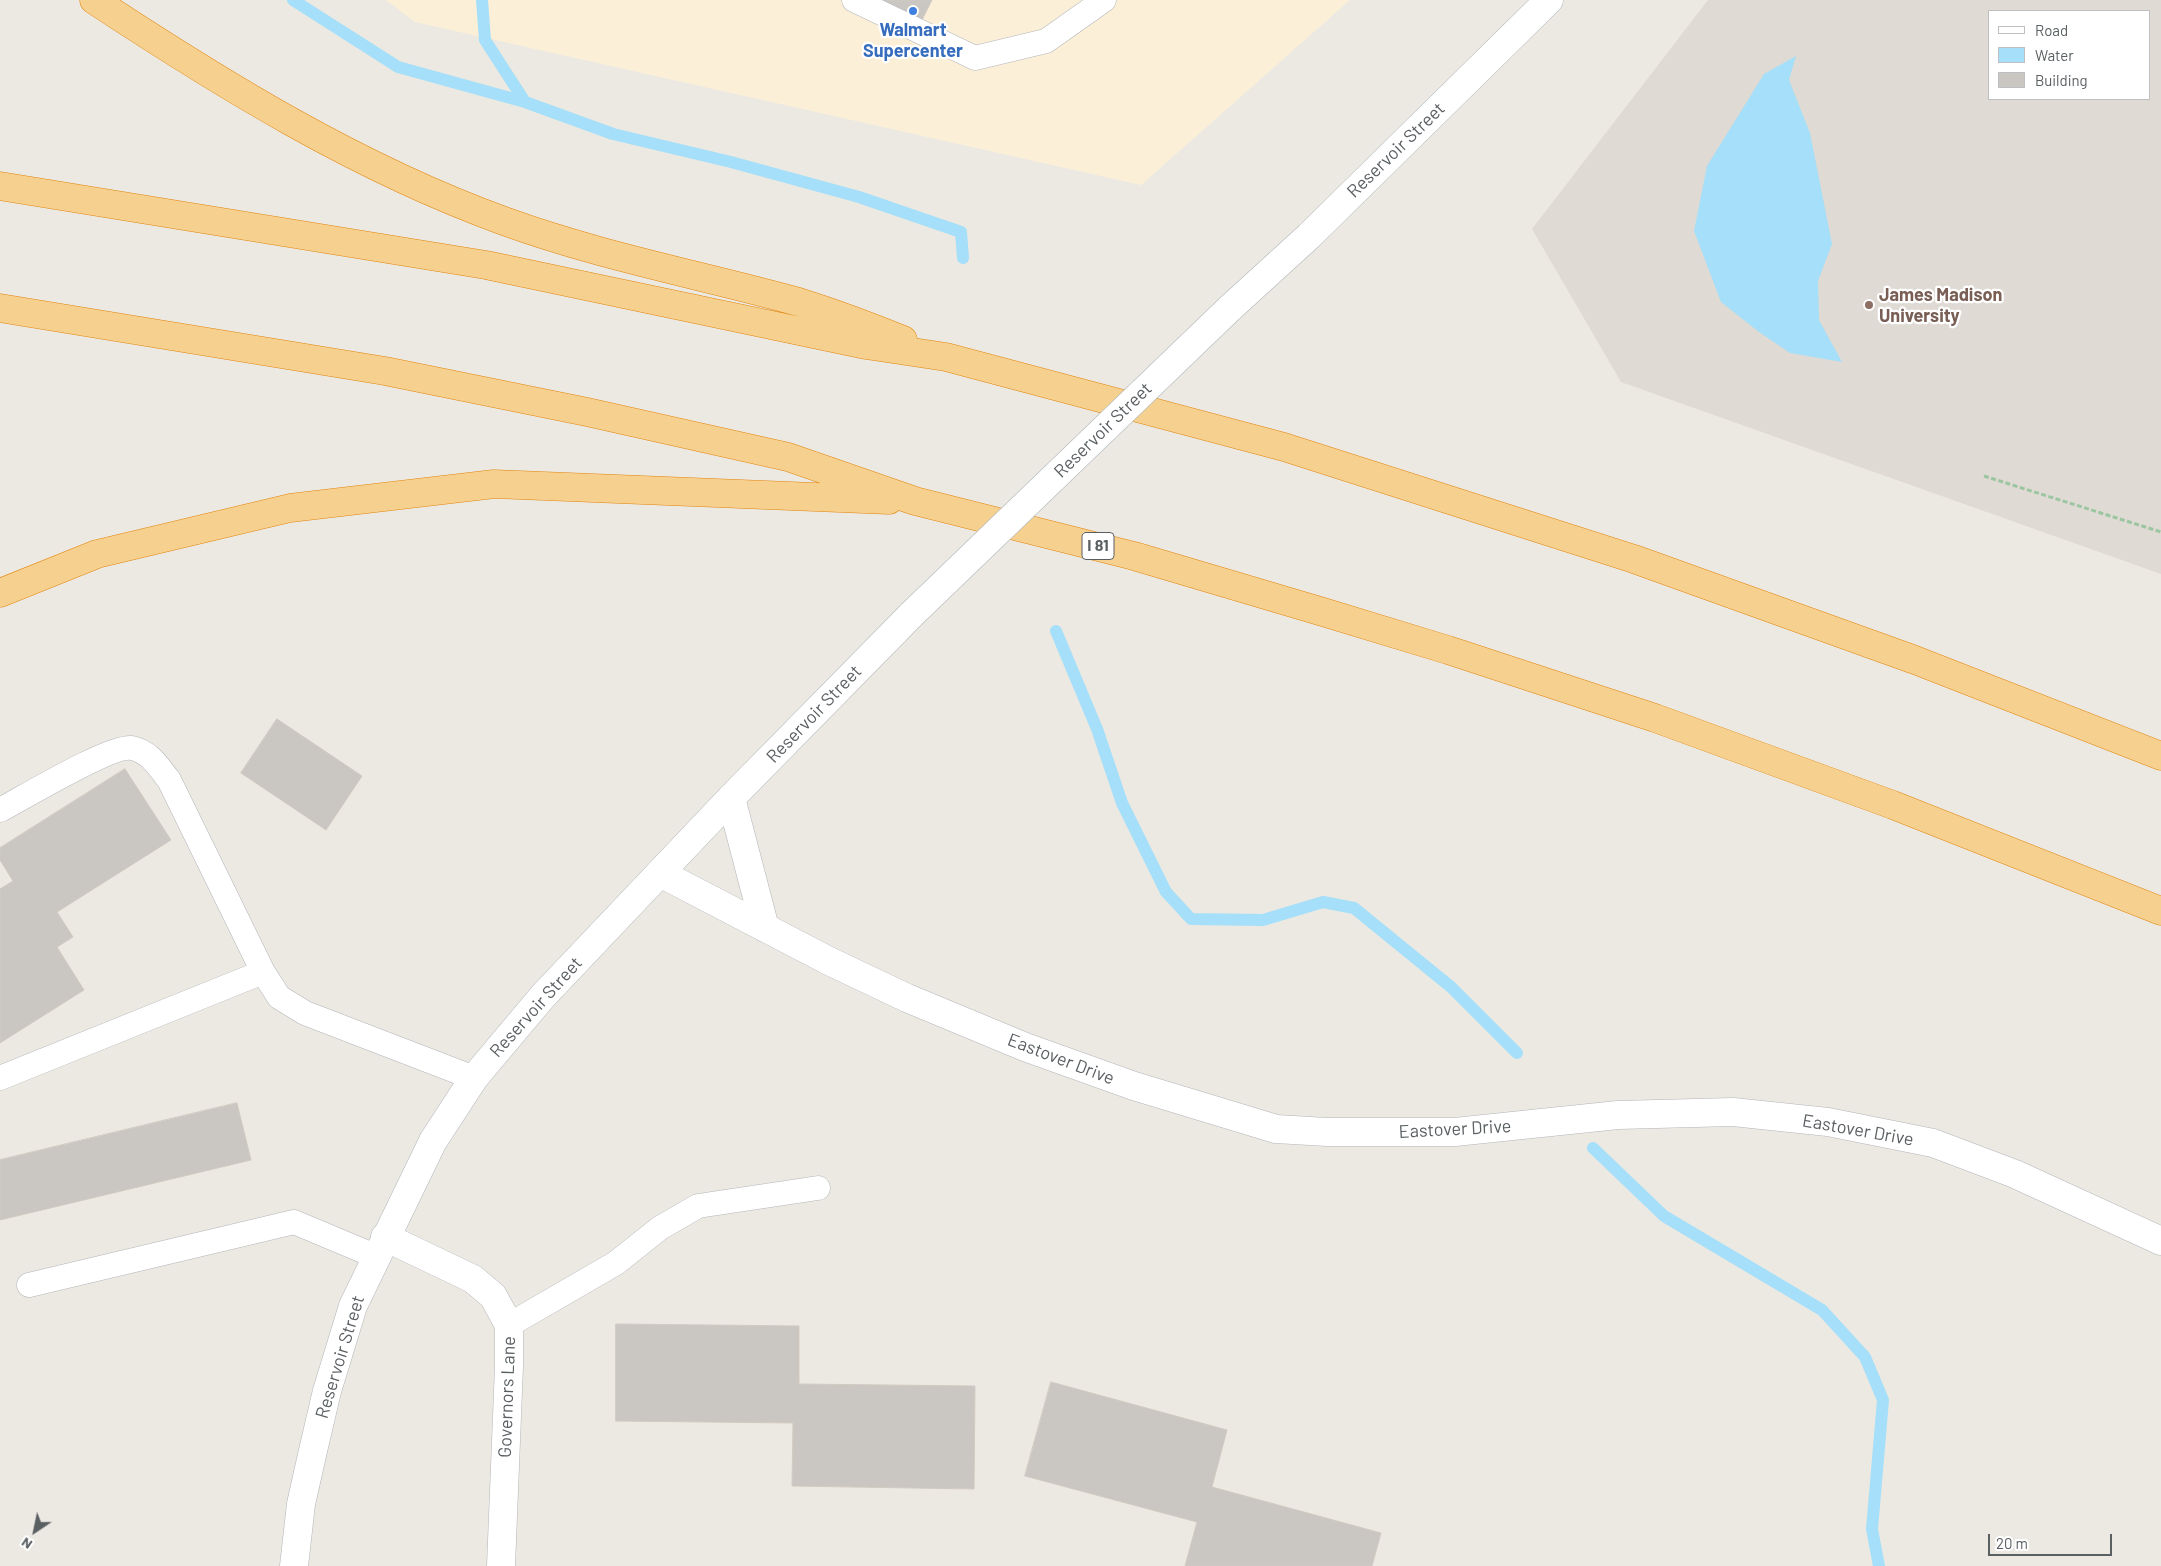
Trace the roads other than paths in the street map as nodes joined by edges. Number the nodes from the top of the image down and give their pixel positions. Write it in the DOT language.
graph roads {
  1 [pos="94,0"];
  2 [pos="854,0"];
  3 [pos="1104,0"];
  4 [pos="1549,0"];
  5 [pos="0,186"];
  6 [pos="0,308"];
  7 [pos="946,357"];
  8 [pos="915,501"];
  9 [pos="0,593"];
  10 [pos="2161,756"];
  11 [pos="731,798"];
  12 [pos="0,810"];
  13 [pos="660,872"];
  14 [pos="2161,911"];
  15 [pos="765,928"];
  16 [pos="263,972"];
  17 [pos="0,1078"];
  18 [pos="474,1078"];
  19 [pos="818,1188"];
  20 [pos="2161,1241"];
  21 [pos="380,1246"];
  22 [pos="29,1285"];
  23 [pos="508,1325"];
  24 [pos="294,1566"];
  25 [pos="501,1566"];
  1 -- 7 [label="highway"];
  2 -- 3 [label="lane"];
  4 -- 11 [label="street, Reservoir Street, bridge"];
  5 -- 7 [label="highway"];
  6 -- 8 [label="highway, I 81"];
  7 -- 10 [label="highway"];
  8 -- 9 [label="highway"];
  8 -- 14 [label="highway, I 81"];
  11 -- 13 [label="street, Reservoir Street"];
  11 -- 15 [label="street"];
  12 -- 16 [label="lane"];
  13 -- 15 [label="street, Eastover Drive"];
  13 -- 18 [label="street, Reservoir Street"];
  15 -- 20 [label="street, Eastover Drive"];
  16 -- 17 [label="lane"];
  16 -- 18 [label="lane"];
  18 -- 21 [label="street, Reservoir Street"];
  19 -- 23 [label="lane"];
  21 -- 22 [label="lane"];
  21 -- 23 [label="street, Governors Lane"];
  21 -- 24 [label="street, Reservoir Street"];
  23 -- 25 [label="street, Governors Lane"];
}
